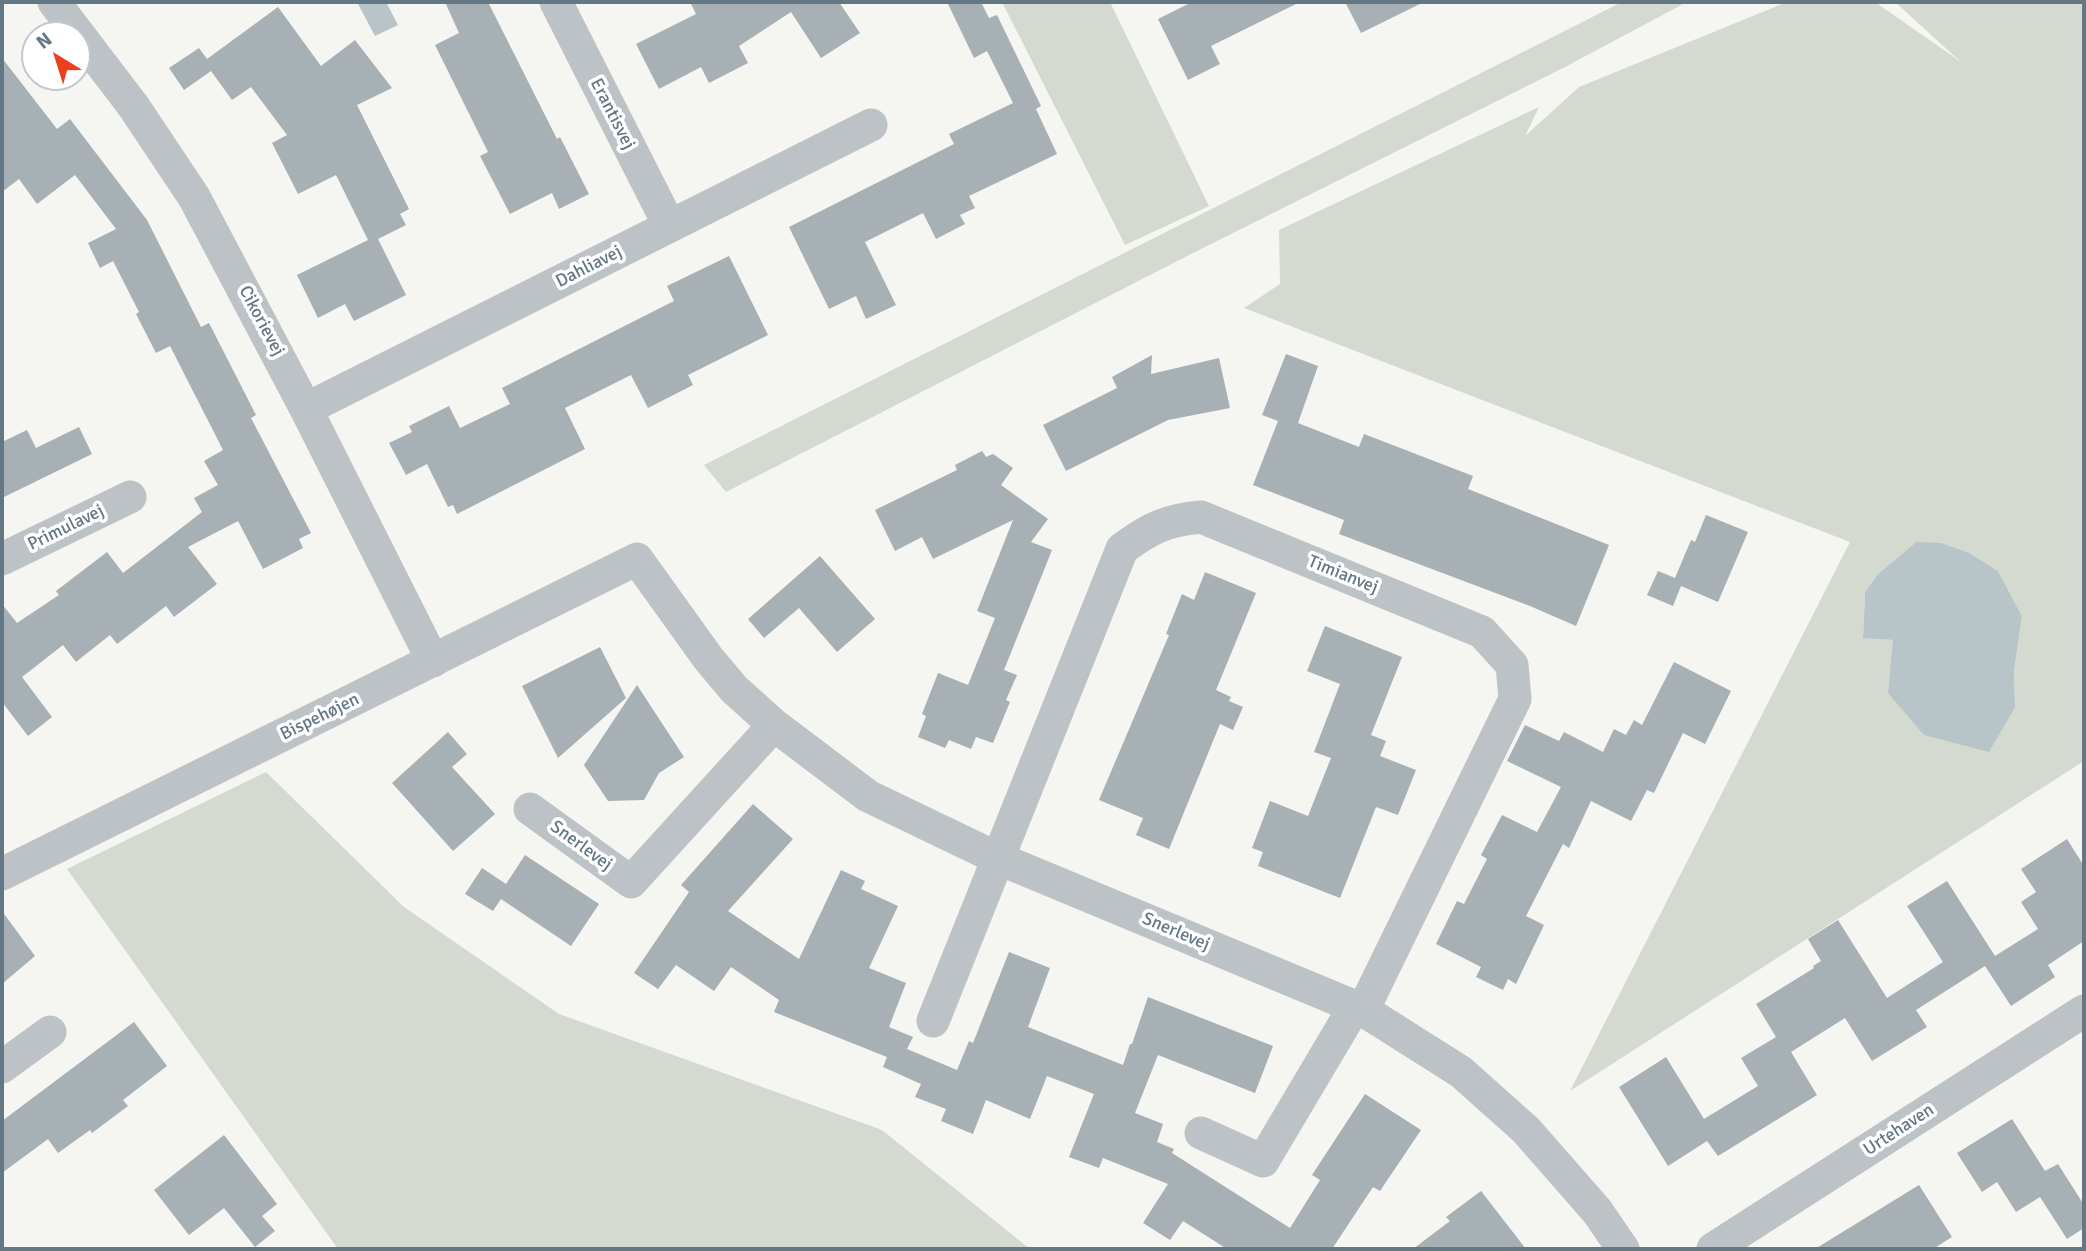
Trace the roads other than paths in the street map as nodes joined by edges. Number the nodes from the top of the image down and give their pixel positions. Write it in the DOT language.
graph roads {
  1 [pos="54,2"];
  2 [pos="556,2"];
  3 [pos="872,125"];
  4 [pos="669,225"];
  5 [pos="306,409"];
  6 [pos="130,497"];
  7 [pos="2,559"];
  8 [pos="637,559"];
  9 [pos="433,661"];
  10 [pos="774,726"];
  11 [pos="530,809"];
  12 [pos="997,858"];
  13 [pos="2,874"];
  14 [pos="1359,1008"];
  15 [pos="2084,1011"];
  16 [pos="933,1021"];
  17 [pos="50,1032"];
  18 [pos="2,1067"];
  19 [pos="1202,1133"];
  20 [pos="1623,1249"];
  21 [pos="1713,1249"];
  1 -- 5 [label="street, Cikorievej"];
  2 -- 4 [label="street, Erantisvej"];
  3 -- 4 [label="street, Dahliavej"];
  4 -- 5 [label="street, Dahliavej"];
  5 -- 9 [label="street, Cikorievej"];
  6 -- 7 [label="street, Primulavej"];
  8 -- 9 [label="street, Bispehøjen"];
  8 -- 10 [label="street, Snerlevej"];
  9 -- 13 [label="street, Bispehøjen"];
  10 -- 11 [label="street, Snerlevej"];
  10 -- 12 [label="street, Snerlevej"];
  12 -- 14 [label="street, Snerlevej"];
  12 -- 14 [label="street, Timianvej"];
  12 -- 16 [label="street"];
  14 -- 19 [label="street"];
  14 -- 20 [label="street, Snerlevej"];
  15 -- 21 [label="street, Urtehaven"];
  17 -- 18 [label="street"];
}
